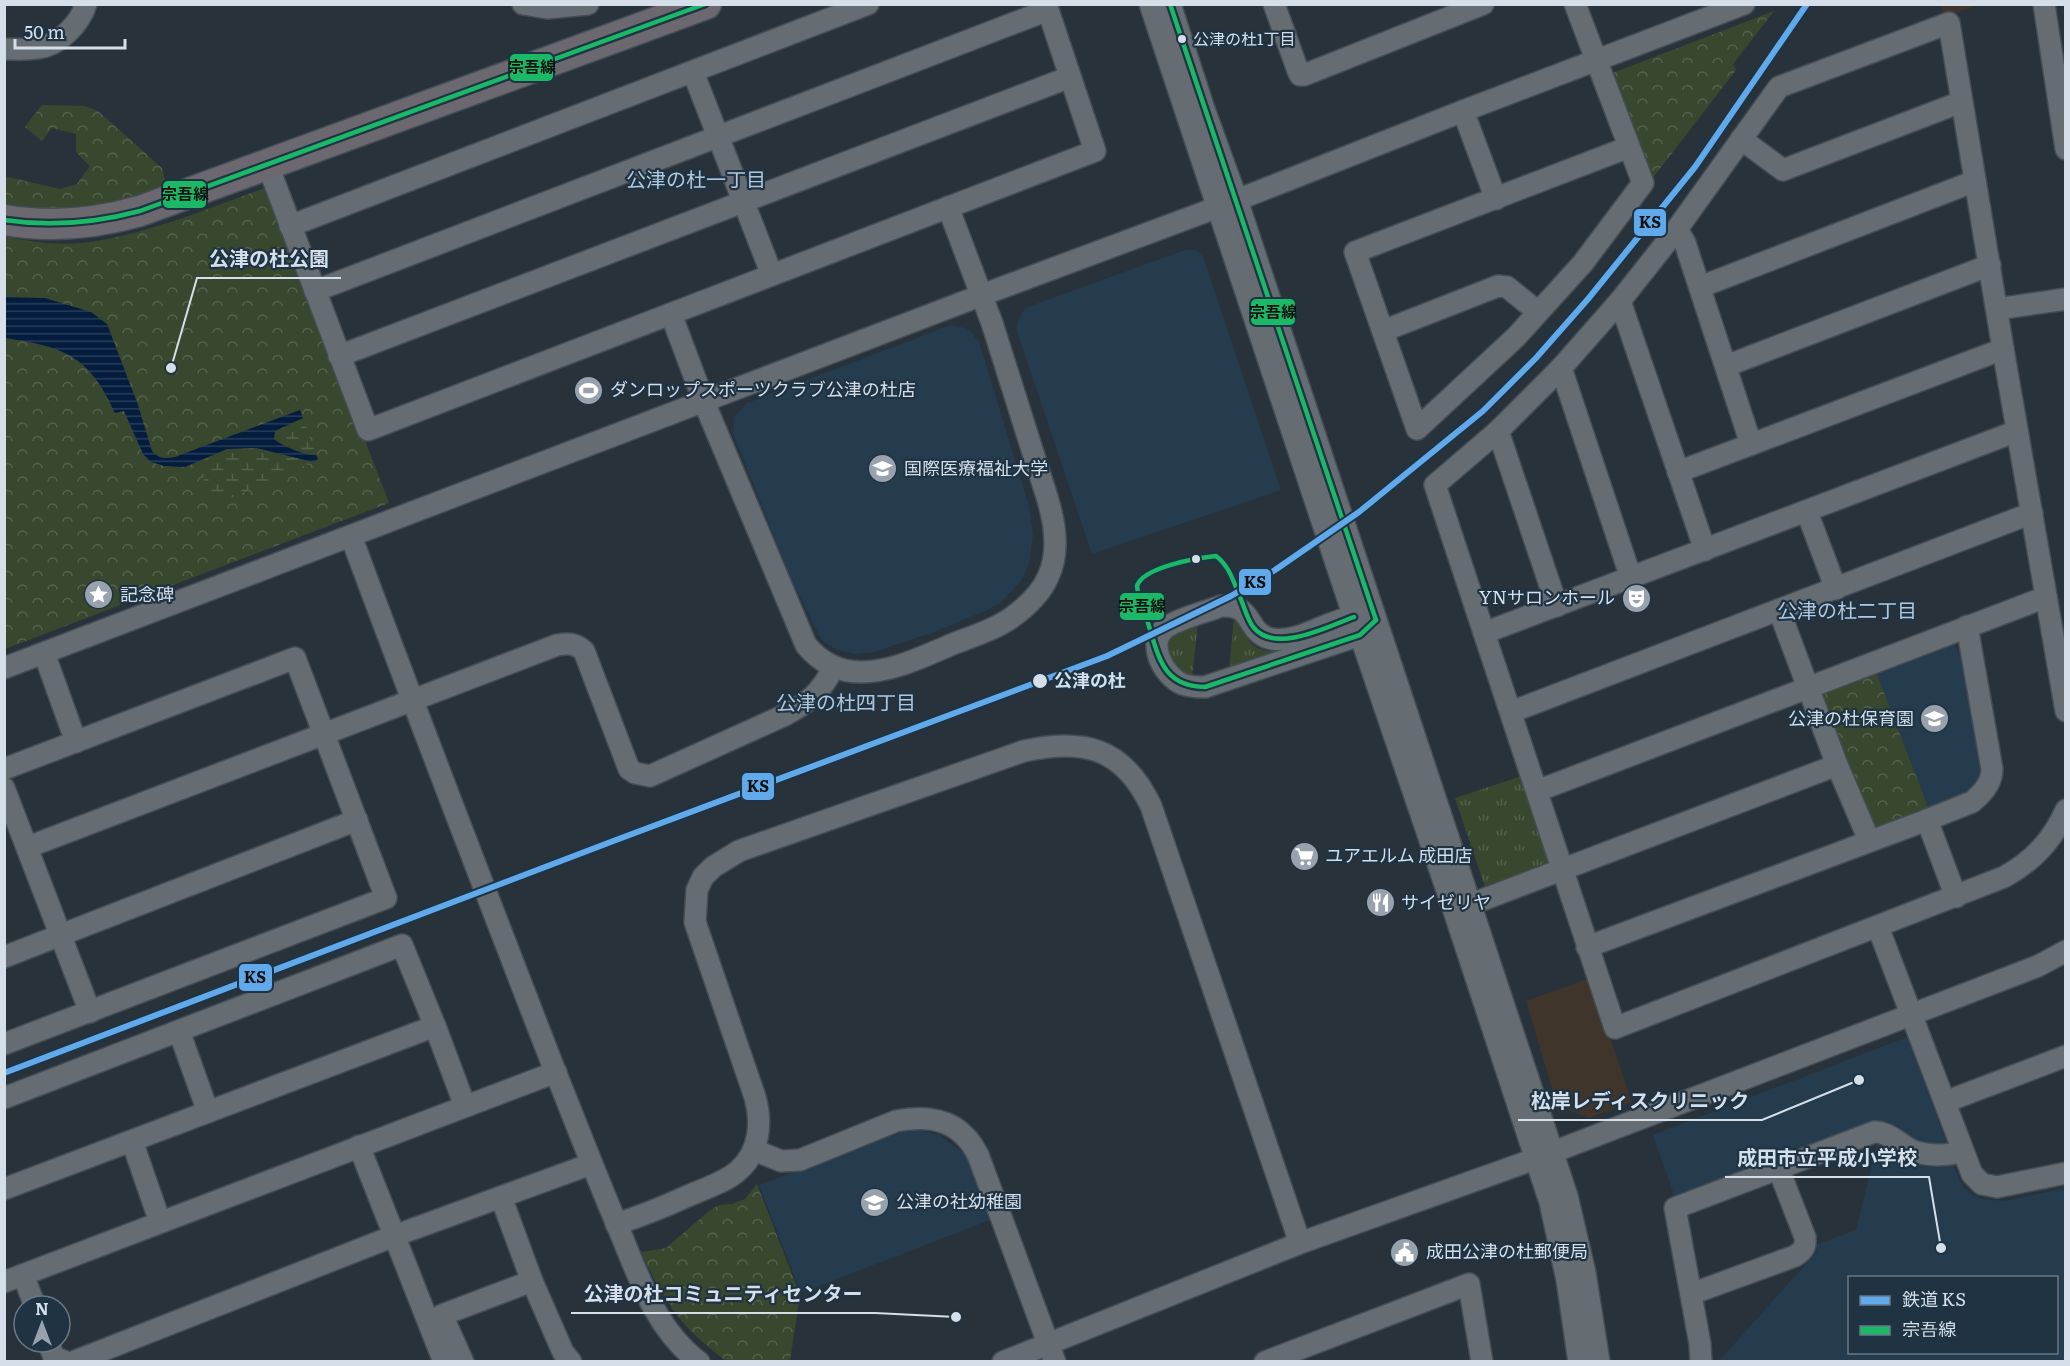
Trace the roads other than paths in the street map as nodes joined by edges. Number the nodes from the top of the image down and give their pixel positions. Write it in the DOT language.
graph roads {
  1 [pos="86,4"];
  2 [pos="522,4"];
  3 [pos="588,4"];
  4 [pos="706,4"];
  5 [pos="868,4"];
  6 [pos="1150,4"];
  7 [pos="1170,4"];
  8 [pos="1483,4"];
  9 [pos="1575,4"];
  10 [pos="1743,4"];
  11 [pos="2044,4"];
  12 [pos="1276,5"];
  13 [pos="1047,7"];
  14 [pos="4,49"];
  15 [pos="1596,61"];
  16 [pos="693,72"];
  17 [pos="1070,77"];
  18 [pos="1961,102"];
  19 [pos="1463,111"];
  20 [pos="718,136"];
  21 [pos="1741,139"];
  22 [pos="2065,140"];
  23 [pos="1629,147"];
  24 [pos="267,163"];
  25 [pos="1976,181"];
  26 [pos="1496,199"];
  27 [pos="1237,200"];
  28 [pos="744,202"];
  29 [pos="948,207"];
  30 [pos="1216,207"];
  31 [pos="4,220"];
  32 [pos="290,226"];
  33 [pos="1677,230"];
  34 [pos="1990,264"];
  35 [pos="772,275"];
  36 [pos="1700,287"];
  37 [pos="315,291"];
  38 [pos="982,295"];
  39 [pos="2066,299"];
  40 [pos="1620,301"];
  41 [pos="1997,309"];
  42 [pos="1538,312"];
  43 [pos="671,314"];
  44 [pos="1383,332"];
  45 [pos="2003,349"];
  46 [pos="339,356"];
  47 [pos="1726,366"];
  48 [pos="1561,368"];
  49 [pos="704,402"];
  50 [pos="1498,430"];
  51 [pos="2017,431"];
  52 [pos="1752,444"];
  53 [pos="1678,472"];
  54 [pos="1807,512"];
  55 [pos="2032,513"];
  56 [pos="351,536"];
  57 [pos="1705,550"];
  58 [pos="1631,578"];
  59 [pos="1836,589"];
  60 [pos="2046,597"];
  61 [pos="1557,606"];
  62 [pos="1779,610"];
  63 [pos="1376,620"];
  64 [pos="1357,626"];
  65 [pos="1967,626"];
  66 [pos="1484,633"];
  67 [pos="44,653"];
  68 [pos="834,667"];
  69 [pos="4,668"];
  70 [pos="2062,672"];
  71 [pos="1808,687"];
  72 [pos="412,701"];
  73 [pos="2066,711"];
  74 [pos="1511,712"];
  75 [pos="324,735"];
  76 [pos="76,742"];
  77 [pos="1837,765"];
  78 [pos="4,769"];
  79 [pos="4,788"];
  80 [pos="1537,791"];
  81 [pos="2066,810"];
  82 [pos="357,820"];
  83 [pos="1927,820"];
  84 [pos="1869,840"];
  85 [pos="28,847"];
  86 [pos="1563,869"];
  87 [pos="1956,897"];
  88 [pos="1469,905"];
  89 [pos="1878,927"];
  90 [pos="62,934"];
  91 [pos="1587,947"];
  92 [pos="2066,951"];
  93 [pos="4,957"];
  94 [pos="90,1012"];
  95 [pos="1911,1015"];
  96 [pos="435,1026"];
  97 [pos="179,1031"];
  98 [pos="4,1044"];
  99 [pos="2066,1056"];
  100 [pos="556,1072"];
  101 [pos="4,1098"];
  102 [pos="1945,1102"];
  103 [pos="465,1106"];
  104 [pos="208,1112"];
  105 [pos="132,1141"];
  106 [pos="359,1146"];
  107 [pos="754,1150"];
  108 [pos="1962,1151"];
  109 [pos="1544,1156"];
  110 [pos="591,1164"];
  111 [pos="1779,1170"];
  112 [pos="2066,1173"];
  113 [pos="4,1189"];
  114 [pos="501,1197"];
  115 [pos="160,1222"];
  116 [pos="616,1224"];
  117 [pos="394,1236"];
  118 [pos="1300,1243"];
  119 [pos="14,1278"];
  120 [pos="532,1281"];
  121 [pos="26,1294"];
  122 [pos="1691,1294"];
  123 [pos="1052,1352"];
  124 [pos="53,1354"];
  125 [pos="66,1362"];
  126 [pos="73,1362"];
  127 [pos="444,1362"];
  128 [pos="463,1362"];
  129 [pos="571,1362"];
  130 [pos="699,1362"];
  131 [pos="1002,1362"];
  132 [pos="1265,1362"];
  133 [pos="1482,1362"];
  134 [pos="1579,1362"];
  135 [pos="1599,1362"];
  136 [pos="1701,1362"];
  1 -- 14 [label="street"];
  2 -- 3 [label="street"];
  4 -- 24 [label="highway"];
  5 -- 16 [label="street"];
  6 -- 30 [label="street"];
  7 -- 27 [label="street"];
  8 -- 12 [label="street"];
  9 -- 15 [label="street"];
  10 -- 15 [label="street"];
  11 -- 22 [label="street"];
  13 -- 17 [label="street"];
  13 -- 20 [label="street"];
  15 -- 19 [label="street"];
  15 -- 23 [label="street"];
  16 -- 20 [label="street"];
  16 -- 32 [label="street"];
  17 -- 28 [label="street"];
  17 -- 29 [label="street"];
  18 -- 21 [label="street"];
  18 -- 21 [label="street"];
  18 -- 25 [label="street"];
  19 -- 26 [label="street"];
  19 -- 27 [label="street"];
  20 -- 28 [label="street"];
  20 -- 37 [label="street"];
  21 -- 33 [label="street"];
  23 -- 26 [label="street"];
  23 -- 42 [label="street"];
  24 -- 31 [label="highway"];
  24 -- 32 [label="street"];
  25 -- 34 [label="street"];
  25 -- 36 [label="street"];
  26 -- 44 [label="street"];
  27 -- 30 [label="street"];
  27 -- 63 [label="street"];
  28 -- 35 [label="street"];
  28 -- 46 [label="street"];
  29 -- 35 [label="street"];
  29 -- 38 [label="street"];
  30 -- 38 [label="street"];
  30 -- 64 [label="street"];
  32 -- 37 [label="street"];
  33 -- 36 [label="street"];
  33 -- 40 [label="street"];
  34 -- 41 [label="street"];
  34 -- 47 [label="street"];
  35 -- 43 [label="street"];
  36 -- 47 [label="street"];
  37 -- 46 [label="street"];
  38 -- 49 [label="street"];
  38 -- 68 [label="street"];
  39 -- 41 [label="street"];
  40 -- 48 [label="street"];
  40 -- 53 [label="street"];
  41 -- 45 [label="street"];
  42 -- 44 [label="street"];
  42 -- 44 [label="street"];
  43 -- 46 [label="street"];
  43 -- 49 [label="street"];
  45 -- 51 [label="street"];
  45 -- 52 [label="street"];
  47 -- 52 [label="street"];
  48 -- 50 [label="street"];
  48 -- 58 [label="street"];
  49 -- 56 [label="street"];
  49 -- 68 [label="street"];
  50 -- 61 [label="street"];
  50 -- 66 [label="street"];
  51 -- 54 [label="street"];
  51 -- 55 [label="street"];
  52 -- 53 [label="street"];
  53 -- 57 [label="street"];
  54 -- 57 [label="street"];
  54 -- 59 [label="street"];
  55 -- 59 [label="street"];
  55 -- 60 [label="street"];
  56 -- 67 [label="street"];
  56 -- 72 [label="street"];
  57 -- 58 [label="street"];
  58 -- 61 [label="street"];
  59 -- 62 [label="street"];
  60 -- 65 [label="street"];
  60 -- 70 [label="street"];
  61 -- 66 [label="street"];
  62 -- 71 [label="street"];
  62 -- 74 [label="street"];
  63 -- 64 [label="street"];
  63 -- 88 [label="street"];
  64 -- 64 [label="street"];
  64 -- 109 [label="street"];
  65 -- 71 [label="street"];
  65 -- 83 [label="street"];
  66 -- 74 [label="street"];
  67 -- 69 [label="street"];
  67 -- 76 [label="street"];
  68 -- 72 [label="street"];
  70 -- 73 [label="street"];
  71 -- 77 [label="street"];
  71 -- 80 [label="street"];
  72 -- 75 [label="street"];
  72 -- 100 [label="street"];
  74 -- 80 [label="street"];
  75 -- 76 [label="street"];
  75 -- 82 [label="street"];
  75 -- 85 [label="street"];
  76 -- 78 [label="street"];
  77 -- 84 [label="street"];
  77 -- 86 [label="street"];
  79 -- 85 [label="street"];
  80 -- 86 [label="street"];
  81 -- 87 [label="street"];
  82 -- 90 [label="street"];
  82 -- 94 [label="street"];
  83 -- 84 [label="street"];
  83 -- 87 [label="street"];
  84 -- 91 [label="street"];
  85 -- 90 [label="street"];
  86 -- 88 [label="street"];
  86 -- 91 [label="street"];
  87 -- 89 [label="street"];
  88 -- 109 [label="street"];
  89 -- 91 [label="street"];
  89 -- 95 [label="street"];
  90 -- 93 [label="street"];
  90 -- 94 [label="street"];
  92 -- 95 [label="street"];
  94 -- 98 [label="street"];
  95 -- 102 [label="street"];
  95 -- 109 [label="street"];
  96 -- 97 [label="street"];
  96 -- 103 [label="street"];
  96 -- 104 [label="street"];
  97 -- 101 [label="street"];
  97 -- 104 [label="street"];
  99 -- 102 [label="street"];
  100 -- 103 [label="street"];
  100 -- 110 [label="street"];
  102 -- 108 [label="street"];
  103 -- 106 [label="street"];
  104 -- 105 [label="street"];
  105 -- 113 [label="street"];
  105 -- 115 [label="street"];
  106 -- 115 [label="street"];
  106 -- 117 [label="street"];
  107 -- 116 [label="street"];
  107 -- 118 [label="street"];
  107 -- 123 [label="street"];
  108 -- 111 [label="street"];
  108 -- 112 [label="street"];
  109 -- 118 [label="street"];
  109 -- 134 [label="street"];
  109 -- 135 [label="street"];
  110 -- 114 [label="street"];
  110 -- 116 [label="street"];
  111 -- 122 [label="street"];
  111 -- 122 [label="street"];
  114 -- 117 [label="street"];
  114 -- 120 [label="street"];
  115 -- 119 [label="street"];
  116 -- 130 [label="street"];
  117 -- 126 [label="street"];
  117 -- 127 [label="street"];
  118 -- 123 [label="street"];
  119 -- 121 [label="street"];
  120 -- 128 [label="street"];
  120 -- 129 [label="street"];
  122 -- 136 [label="street"];
  123 -- 131 [label="street"];
  124 -- 125 [label="street"];
  132 -- 133 [label="street"];
}
